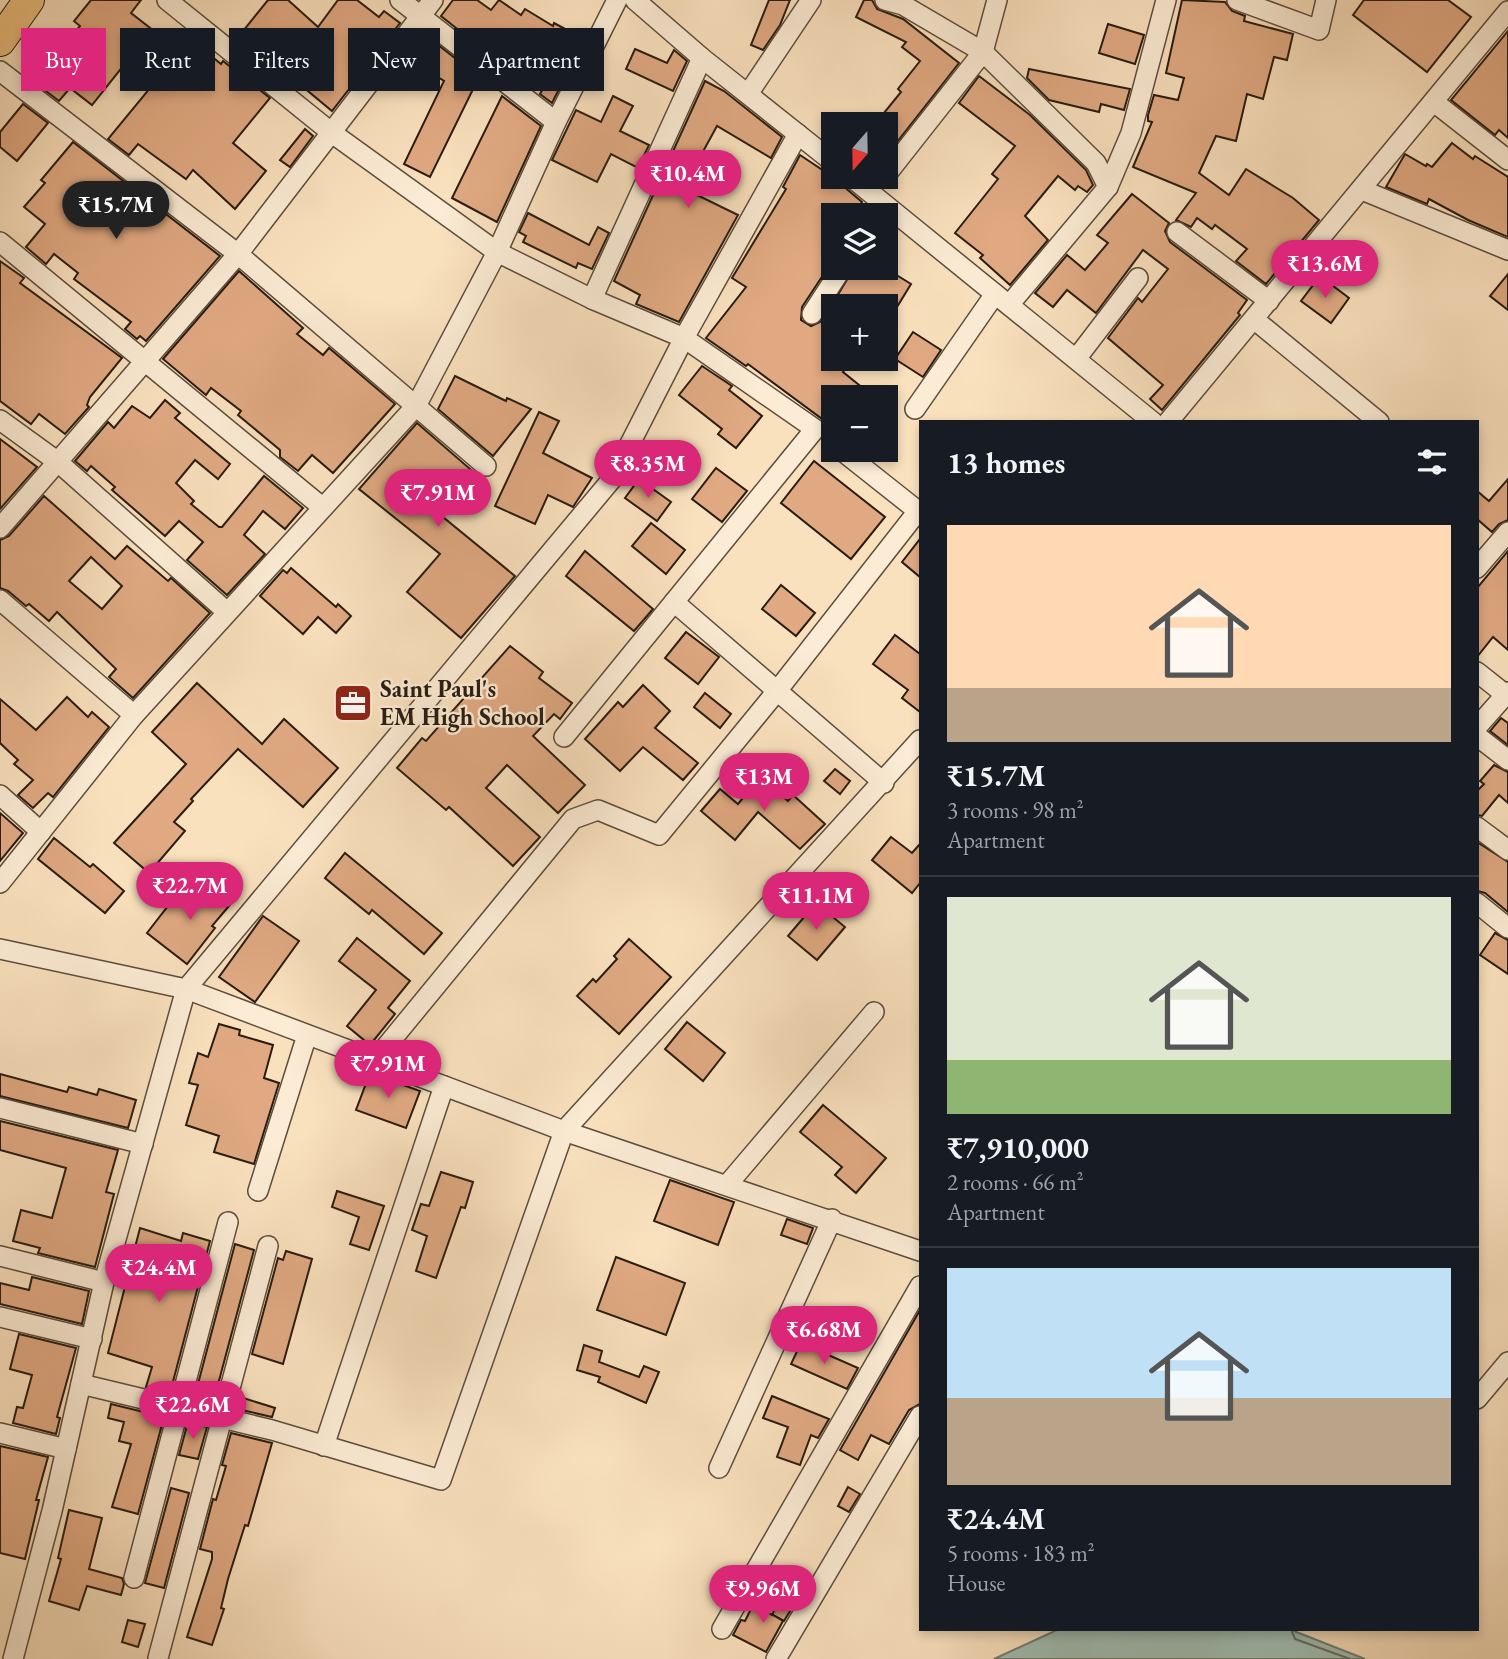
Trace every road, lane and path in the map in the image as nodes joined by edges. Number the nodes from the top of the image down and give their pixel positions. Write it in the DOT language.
graph roads {
  1 [pos="29,0"];
  2 [pos="167,0"];
  3 [pos="400,0"];
  4 [pos="617,0"];
  5 [pos="635,0"];
  6 [pos="811,0"];
  7 [pos="885,0"];
  8 [pos="997,0"];
  9 [pos="1166,0"];
  10 [pos="1237,0"];
  11 [pos="1326,0"];
  12 [pos="427,8"];
  13 [pos="1508,11"];
  14 [pos="0,41"];
  15 [pos="983,52"];
  16 [pos="702,58"];
  17 [pos="0,71"];
  18 [pos="748,94"];
  19 [pos="1434,102"];
  20 [pos="556,122"];
  21 [pos="332,133"];
  22 [pos="798,134"];
  23 [pos="821,152"];
  24 [pos="898,160"];
  25 [pos="1508,160"];
  26 [pos="1108,187"];
  27 [pos="863,189"];
  28 [pos="1362,190"];
  29 [pos="876,203"];
  30 [pos="898,220"];
  31 [pos="1177,232"];
  32 [pos="0,242"];
  33 [pos="1508,250"];
  34 [pos="497,253"];
  35 [pos="238,254"];
  36 [pos="1138,278"];
  37 [pos="834,280"];
  38 [pos="592,299"];
  39 [pos="1002,299"];
  40 [pos="1269,302"];
  41 [pos="812,314"];
  42 [pos="1255,320"];
  43 [pos="684,338"];
  44 [pos="1076,359"];
  45 [pos="144,361"];
  46 [pos="415,406"];
  47 [pos="915,409"];
  48 [pos="0,420"];
  49 [pos="1151,420"];
  50 [pos="1170,420"];
  51 [pos="1377,420"];
  52 [pos="815,429"];
  53 [pos="821,434"];
  54 [pos="58,462"];
  55 [pos="856,462"];
  56 [pos="486,466"];
  57 [pos="321,507"];
  58 [pos="0,528"];
  59 [pos="1508,532"];
  60 [pos="1479,566"];
  61 [pos="0,600"];
  62 [pos="674,602"];
  63 [pos="227,612"];
  64 [pos="1479,673"];
  65 [pos="777,691"];
  66 [pos="1507,693"];
  67 [pos="134,715"];
  68 [pos="1479,725"];
  69 [pos="564,737"];
  70 [pos="1479,738"];
  71 [pos="919,741"];
  72 [pos="1508,760"];
  73 [pos="884,783"];
  74 [pos="0,795"];
  75 [pos="1479,828"];
  76 [pos="41,832"];
  77 [pos="1508,850"];
  78 [pos="0,883"];
  79 [pos="1479,905"];
  80 [pos="1508,928"];
  81 [pos="0,949"];
  82 [pos="186,989"];
  83 [pos="874,1012"];
  84 [pos="307,1035"];
  85 [pos="375,1060"];
  86 [pos="444,1086"];
  87 [pos="0,1108"];
  88 [pos="564,1131"];
  89 [pos="143,1144"];
  90 [pos="727,1185"];
  91 [pos="258,1191"];
  92 [pos="832,1219"];
  93 [pos="228,1222"];
  94 [pos="268,1245"];
  95 [pos="919,1251"];
  96 [pos="0,1256"];
  97 [pos="104,1282"];
  98 [pos="919,1288"];
  99 [pos="0,1317"];
  100 [pos="92,1339"];
  101 [pos="1508,1362"];
  102 [pos="82,1384"];
  103 [pos="1479,1397"];
  104 [pos="179,1407"];
  105 [pos="224,1418"];
  106 [pos="919,1418"];
  107 [pos="0,1433"];
  108 [pos="324,1446"];
  109 [pos="66,1449"];
  110 [pos="719,1468"];
  111 [pos="134,1578"];
  112 [pos="722,1629"];
  113 [pos="158,1658"];
  114 [pos="13,1659"];
  115 [pos="776,1659"];
  1 -- 14 [label="main road"];
  2 -- 21 [label="street"];
  3 -- 12 [label="street"];
  4 -- 20 [label="street"];
  5 -- 16 [label="street"];
  6 -- 18 [label="street"];
  7 -- 15 [label="street"];
  8 -- 15 [label="street"];
  9 -- 26 [label="street"];
  10 -- 11 [label="street"];
  12 -- 20 [label="street"];
  12 -- 21 [label="street"];
  13 -- 19 [label="street"];
  15 -- 24 [label="street"];
  15 -- 26 [label="street"];
  16 -- 18 [label="street"];
  16 -- 38 [label="street"];
  17 -- 35 [label="street"];
  18 -- 22 [label="street"];
  19 -- 25 [label="street"];
  19 -- 28 [label="street"];
  20 -- 34 [label="street"];
  21 -- 34 [label="street"];
  21 -- 35 [label="street"];
  22 -- 23 [label="street"];
  22 -- 43 [label="street"];
  26 -- 39 [label="street"];
  27 -- 29 [label="street"];
  28 -- 33 [label="street"];
  28 -- 40 [label="street"];
  30 -- 39 [label="street"];
  31 -- 40 [label="street"];
  32 -- 45 [label="street"];
  34 -- 38 [label="street"];
  34 -- 46 [label="street"];
  35 -- 45 [label="street"];
  35 -- 46 [label="street"];
  36 -- 44 [label="street"];
  37 -- 41 [label="street"];
  38 -- 43 [label="street"];
  39 -- 44 [label="street"];
  39 -- 47 [label="street"];
  40 -- 42 [label="street"];
  42 -- 50 [label="street"];
  42 -- 51 [label="street"];
  43 -- 52 [label="street"];
  43 -- 82 [label="street"];
  44 -- 49 [label="street"];
  45 -- 54 [label="street"];
  45 -- 57 [label="street"];
  46 -- 56 [label="street"];
  46 -- 57 [label="street"];
  48 -- 54 [label="street"];
  52 -- 53 [label="street"];
  52 -- 62 [label="street"];
  54 -- 58 [label="street"];
  54 -- 63 [label="street"];
  55 -- 65 [label="street"];
  57 -- 63 [label="street"];
  59 -- 60 [label="street"];
  61 -- 67 [label="street"];
  62 -- 65 [label="street"];
  62 -- 69 [label="street"];
  63 -- 67 [label="street"];
  64 -- 66 [label="street"];
  65 -- 73 [label="street"];
  65 -- 85 [label="street"];
  66 -- 68 [label="street"];
  67 -- 76 [label="street"];
  70 -- 72 [label="street"];
  71 -- 73 [label="street"];
  73 -- 88 [label="street"];
  74 -- 76 [label="street"];
  75 -- 77 [label="street"];
  76 -- 78 [label="street"];
  79 -- 80 [label="street"];
  81 -- 82 [label="street"];
  82 -- 84 [label="street"];
  82 -- 89 [label="street"];
  83 -- 90 [label="street"];
  84 -- 85 [label="street"];
  84 -- 91 [label="street"];
  85 -- 86 [label="street"];
  86 -- 88 [label="street"];
  86 -- 108 [label="street"];
  87 -- 89 [label="street"];
  88 -- 90 [label="street"];
  88 -- 108 [label="street"];
  89 -- 97 [label="street"];
  90 -- 92 [label="street"];
  92 -- 95 [label="street"];
  92 -- 110 [label="street"];
  93 -- 104 [label="street"];
  94 -- 105 [label="street"];
  96 -- 97 [label="street"];
  97 -- 100 [label="street"];
  98 -- 112 [label="street"];
  99 -- 100 [label="street"];
  100 -- 102 [label="street"];
  101 -- 103 [label="street"];
  102 -- 104 [label="street"];
  102 -- 109 [label="street"];
  104 -- 105 [label="street"];
  104 -- 111 [label="street"];
  105 -- 108 [label="street"];
  105 -- 113 [label="street"];
  106 -- 115 [label="street"];
  107 -- 109 [label="street"];
  109 -- 114 [label="street"];
}
